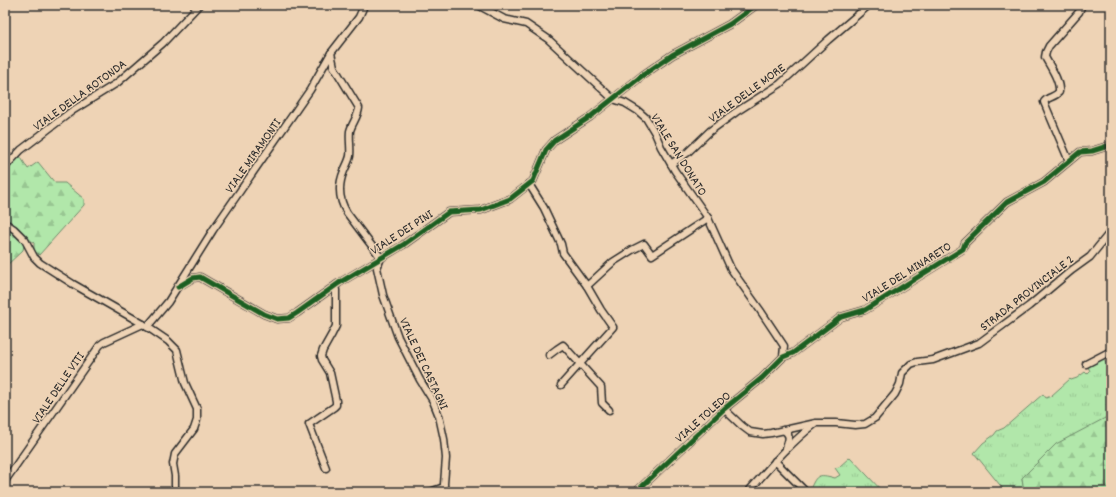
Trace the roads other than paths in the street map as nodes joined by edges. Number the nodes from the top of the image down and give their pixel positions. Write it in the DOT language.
graph roads {
  1 [pos="199,5"];
  2 [pos="363,5"];
  3 [pos="478,5"];
  4 [pos="756,5"];
  5 [pos="869,5"];
  6 [pos="1082,5"];
  7 [pos="865,8"];
  8 [pos="331,53"];
  9 [pos="613,99"];
  10 [pos="1111,145"];
  11 [pos="1069,161"];
  12 [pos="671,164"];
  13 [pos="5,167"];
  14 [pos="529,184"];
  15 [pos="708,218"];
  16 [pos="5,223"];
  17 [pos="1111,231"];
  18 [pos="381,258"];
  19 [pos="1111,273"];
  20 [pos="587,286"];
  21 [pos="178,287"];
  22 [pos="334,287"];
  23 [pos="1111,288"];
  24 [pos="145,326"];
  25 [pos="1111,351"];
  26 [pos="550,355"];
  27 [pos="783,357"];
  28 [pos="580,364"];
  29 [pos="1086,364"];
  30 [pos="561,385"];
  31 [pos="724,409"];
  32 [pos="609,410"];
  33 [pos="816,423"];
  34 [pos="798,426"];
  35 [pos="783,430"];
  36 [pos="798,437"];
  37 [pos="789,441"];
  38 [pos="785,449"];
  39 [pos="775,461"];
  40 [pos="326,468"];
  41 [pos="5,481"];
  42 [pos="445,489"];
  43 [pos="175,492"];
  44 [pos="430,492"];
  45 [pos="636,492"];
  46 [pos="748,492"];
  47 [pos="806,492"];
  1 -- 13 [label="street, VIALE DELLA ROTONDA"];
  2 -- 8 [label="street, VIALE MIRAMONTI"];
  3 -- 9 [label="street, VIALE SAN DONATO"];
  4 -- 9 [label="street, VIALE DEI PINI"];
  5 -- 7 [label="street, VIALE DELLE MORE"];
  6 -- 11 [label="street"];
  7 -- 12 [label="street, VIALE DELLE MORE"];
  8 -- 18 [label="street"];
  8 -- 21 [label="street, VIALE MIRAMONTI"];
  9 -- 12 [label="street, VIALE SAN DONATO"];
  9 -- 14 [label="street, VIALE DEI PINI"];
  10 -- 11 [label="street, VIALE DEL MINARETO"];
  11 -- 27 [label="street, VIALE DEL MINARETO"];
  12 -- 15 [label="street, VIALE SAN DONATO"];
  14 -- 18 [label="street, VIALE DEI PINI"];
  14 -- 20 [label="street"];
  15 -- 20 [label="street"];
  15 -- 27 [label="street, VIALE SAN DONATO"];
  16 -- 24 [label="street"];
  17 -- 33 [label="street, STRADA PROVINCIALE 2"];
  18 -- 22 [label="street, VIALE DEI PINI"];
  18 -- 42 [label="street, VIALE DEI CASTAGNI"];
  19 -- 23 [label="street"];
  20 -- 28 [label="street"];
  21 -- 22 [label="street, VIALE DEI PINI"];
  21 -- 24 [label="street, VIALE MIRAMONTI"];
  22 -- 40 [label="street"];
  24 -- 41 [label="street, VIALE DELLE VITI"];
  24 -- 43 [label="street"];
  25 -- 29 [label="street"];
  26 -- 28 [label="street"];
  27 -- 31 [label="street, VIALE TOLEDO"];
  28 -- 30 [label="street"];
  28 -- 32 [label="street"];
  31 -- 35 [label="street, STRADA PROVINCIALE 2"];
  31 -- 45 [label="street, VIALE TOLEDO"];
  33 -- 34 [label="street, STRADA PROVINCIALE 2"];
  33 -- 36 [label="street"];
  34 -- 35 [label="street, STRADA PROVINCIALE 2"];
  34 -- 36 [label="street"];
  34 -- 37 [label="street"];
  35 -- 37 [label="street"];
  36 -- 38 [label="street"];
  37 -- 38 [label="street"];
  38 -- 39 [label="street"];
  39 -- 46 [label="street"];
  39 -- 47 [label="street"];
  42 -- 44 [label="street"];
}
